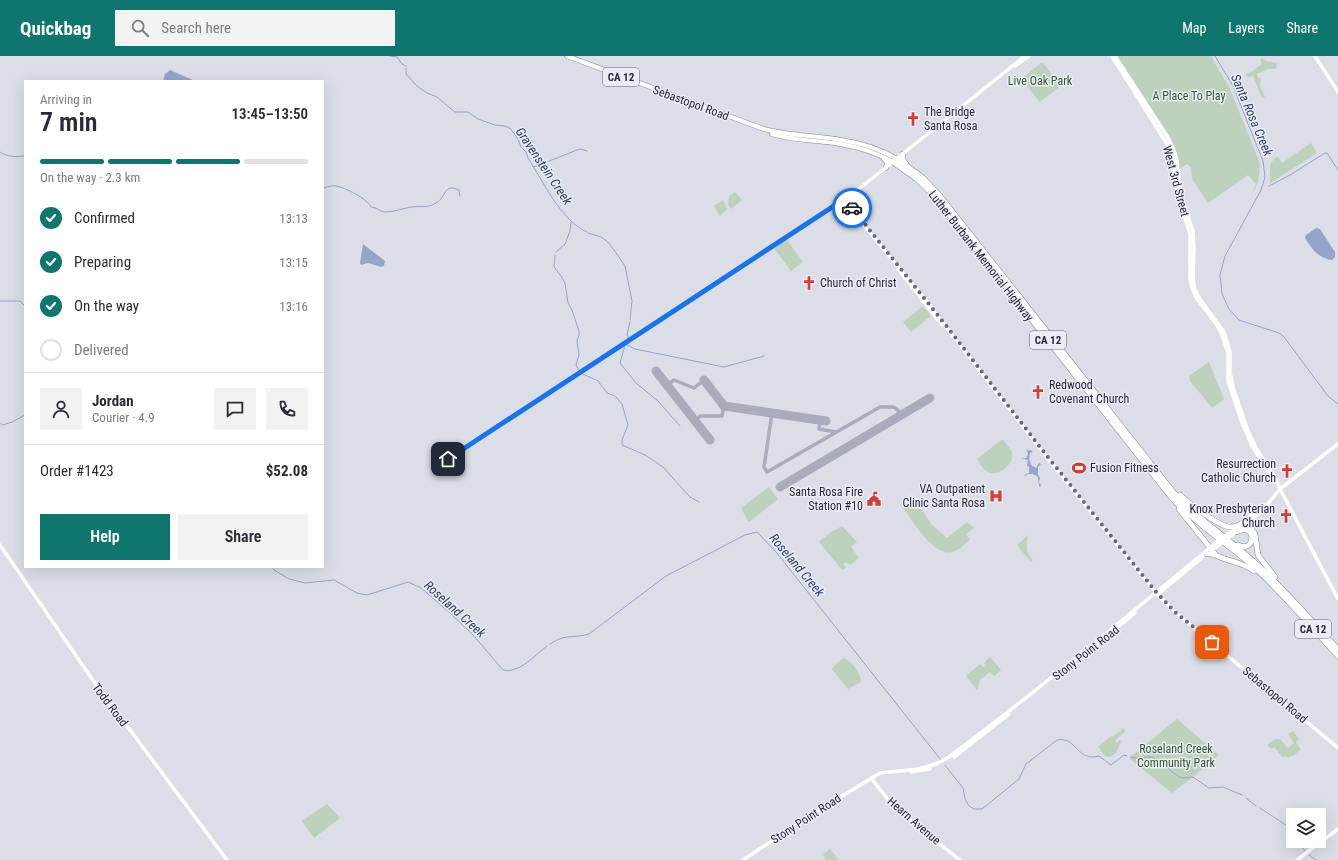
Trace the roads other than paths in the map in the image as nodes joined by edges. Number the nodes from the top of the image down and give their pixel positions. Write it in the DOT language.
graph roads {
  1 [pos="567,56"];
  2 [pos="1025,56"];
  3 [pos="1029,56"];
  4 [pos="1112,56"];
  5 [pos="1116,56"];
  6 [pos="1315,56"];
  7 [pos="1338,92"];
  8 [pos="748,124"];
  9 [pos="921,140"];
  10 [pos="870,151"];
  11 [pos="903,154"];
  12 [pos="895,160"];
  13 [pos="908,166"];
  14 [pos="886,168"];
  15 [pos="843,200"];
  16 [pos="1338,444"];
  17 [pos="1136,445"];
  18 [pos="434,469"];
  19 [pos="1280,489"];
  20 [pos="1165,490"];
  21 [pos="1247,523"];
  22 [pos="1241,524"];
  23 [pos="1216,530"];
  24 [pos="1236,532"];
  25 [pos="1229,535"];
  26 [pos="0,545"];
  27 [pos="1211,549"];
  28 [pos="1207,554"];
  29 [pos="1226,559"];
  30 [pos="1156,593"];
  31 [pos="1288,596"];
  32 [pos="1338,600"];
  33 [pos="1288,602"];
  34 [pos="1141,605"];
  35 [pos="1138,611"];
  36 [pos="1338,649"];
  37 [pos="1338,656"];
  38 [pos="1338,748"];
  39 [pos="871,778"];
  40 [pos="1338,829"];
  41 [pos="227,860"];
  42 [pos="742,860"];
  43 [pos="960,860"];
  44 [pos="1297,860"];
  1 -- 8 [label="main road, Sebastopol Road / CA 12"];
  2 -- 9 [label="main road"];
  3 -- 9 [label="main road"];
  4 -- 19 [label="main road, West 3rd Street"];
  5 -- 19 [label="main road, West 3rd Street"];
  6 -- 7 [label="main road"];
  8 -- 10 [label="main road, Sebastopol Road / CA 12"];
  8 -- 12 [label="main road, Sebastopol Road / CA 12"];
  9 -- 11 [label="main road"];
  10 -- 12 [label="main road, Sebastopol Road / CA 12"];
  10 -- 14 [label="main road"];
  11 -- 12 [label="main road"];
  11 -- 13 [label="highway"];
  12 -- 13 [label="highway, Luther Burbank Memorial Highway / CA 12"];
  12 -- 14 [label="main road"];
  12 -- 20 [label="highway, Luther Burbank Memorial Highway / CA 12"];
  13 -- 17 [label="highway, Luther Burbank Memorial Highway / CA 12"];
  14 -- 15 [label="main road"];
  15 -- 18 [label="main road"];
  15 -- 30 [label="main road, Sebastopol Road"];
  16 -- 19 [label="main road, Stony Point Road"];
  17 -- 22 [label="highway"];
  17 -- 23 [label="highway, Luther Burbank Memorial Highway / CA 12"];
  19 -- 21 [label="main road, Stony Point Road"];
  19 -- 22 [label="main road, Stony Point Road"];
  19 -- 32 [label="main road, West 3rd Street"];
  20 -- 27 [label="highway"];
  20 -- 33 [label="highway, Luther Burbank Memorial Highway / CA 12"];
  21 -- 24 [label="main road, Stony Point Road"];
  21 -- 31 [label="highway"];
  22 -- 25 [label="main road, Stony Point Road"];
  23 -- 24 [label="highway"];
  23 -- 31 [label="highway, Luther Burbank Memorial Highway / CA 12"];
  24 -- 25 [label="main road, Stony Point Road"];
  25 -- 27 [label="main road, Stony Point Road, bridge"];
  26 -- 41 [label="main road, Todd Road"];
  27 -- 28 [label="main road, Stony Point Road"];
  27 -- 29 [label="highway"];
  27 -- 30 [label="main road, Stony Point Road"];
  28 -- 29 [label="highway"];
  28 -- 30 [label="main road, Stony Point Road"];
  29 -- 33 [label="highway"];
  30 -- 34 [label="main road, Stony Point Road"];
  30 -- 35 [label="main road, Stony Point Road"];
  30 -- 38 [label="main road, Sebastopol Road"];
  31 -- 36 [label="highway, Luther Burbank Memorial Highway / CA 12"];
  33 -- 37 [label="highway, Luther Burbank Memorial Highway / CA 12"];
  34 -- 35 [label="main road"];
  34 -- 39 [label="main road, Stony Point Road"];
  35 -- 39 [label="main road, Stony Point Road"];
  39 -- 42 [label="main road, Stony Point Road"];
  39 -- 43 [label="main road, Hearn Avenue"];
  40 -- 44 [label="main road"];
}
